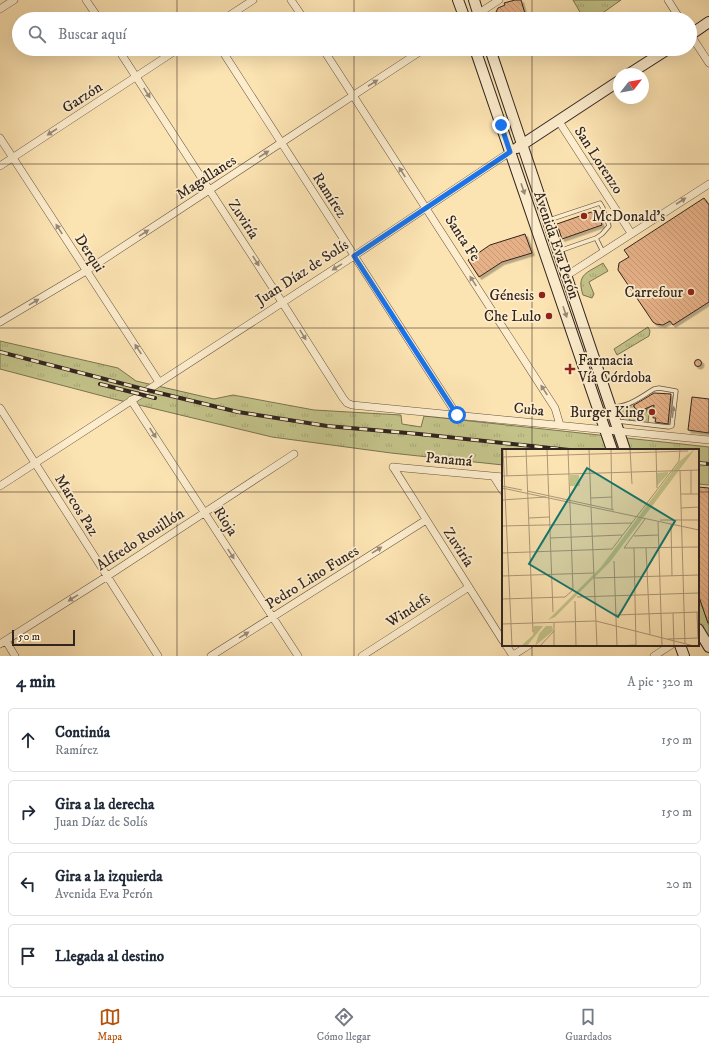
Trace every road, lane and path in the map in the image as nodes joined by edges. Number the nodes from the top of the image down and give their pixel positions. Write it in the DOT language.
graph roads {
  1 [pos="14,0"];
  2 [pos="86,0"];
  3 [pos="253,0"];
  4 [pos="291,0"];
  5 [pos="458,0"];
  6 [pos="474,0"];
  7 [pos="499,0"];
  8 [pos="668,0"];
  9 [pos="0,9"];
  10 [pos="94,12"];
  11 [pos="235,12"];
  12 [pos="299,12"];
  13 [pos="462,12"];
  14 [pos="475,12"];
  15 [pos="483,12"];
  16 [pos="676,12"];
  17 [pos="709,22"];
  18 [pos="697,30"];
  19 [pos="697,45"];
  20 [pos="122,56"];
  21 [pos="168,56"];
  22 [pos="225,56"];
  23 [pos="327,56"];
  24 [pos="413,56"];
  25 [pos="477,56"];
  26 [pos="492,56"];
  27 [pos="657,56"];
  28 [pos="709,63"];
  29 [pos="638,68"];
  30 [pos="136,77"];
  31 [pos="613,85"];
  32 [pos="353,96"];
  33 [pos="558,120"];
  34 [pos="0,138"];
  35 [pos="281,143"];
  36 [pos="522,144"];
  37 [pos="510,152"];
  38 [pos="13,158"];
  39 [pos="0,166"];
  40 [pos="709,184"];
  41 [pos="210,190"];
  42 [pos="426,208"];
  43 [pos="548,221"];
  44 [pos="632,234"];
  45 [pos="596,238"];
  46 [pos="558,252"];
  47 [pos="603,252"];
  48 [pos="354,256"];
  49 [pos="86,271"];
  50 [pos="566,276"];
  51 [pos="282,302"];
  52 [pos="0,322"];
  53 [pos="159,382"];
  54 [pos="132,400"];
  55 [pos="347,403"];
  56 [pos="610,407"];
  57 [pos="0,408"];
  58 [pos="457,415"];
  59 [pos="615,421"];
  60 [pos="560,425"];
  61 [pos="605,430"];
  62 [pos="618,431"];
  63 [pos="709,440"];
  64 [pos="612,449"];
  65 [pos="625,449"];
  66 [pos="294,454"];
  67 [pos="35,463"];
  68 [pos="392,467"];
  69 [pos="494,477"];
  70 [pos="502,477"];
  71 [pos="0,486"];
  72 [pos="502,489"];
  73 [pos="204,512"];
  74 [pos="426,520"];
  75 [pos="106,577"];
  76 [pos="469,587"];
  77 [pos="272,617"];
  78 [pos="699,631"];
  79 [pos="502,639"];
  80 [pos="3,642"];
  81 [pos="507,646"];
  82 [pos="527,646"];
  83 [pos="669,646"];
  84 [pos="680,646"];
  85 [pos="709,646"];
  86 [pos="15,656"];
  87 [pos="158,656"];
  88 [pos="211,656"];
  89 [pos="298,656"];
  90 [pos="362,656"];
  91 [pos="512,656"];
  92 [pos="654,656"];
  93 [pos="684,656"];
  1 -- 9 [label="street"];
  2 -- 10 [label="street"];
  3 -- 11 [label="street"];
  4 -- 12 [label="street"];
  5 -- 13 [label="main road"];
  6 -- 14 [label="main road"];
  7 -- 15 [label="street"];
  8 -- 16 [label="street"];
  17 -- 18 [label="main road"];
  19 -- 28 [label="street"];
  20 -- 30 [label="street, Zuviría"];
  21 -- 30 [label="street, Garzón"];
  22 -- 35 [label="street, Ramírez"];
  23 -- 32 [label="street, Santa Fe"];
  32 -- 24 [label="street, Magallanes, one-way"];
  25 -- 37 [label="main road, Avenida Eva Perón"];
  26 -- 36 [label="main road, Avenida Eva Perón"];
  27 -- 29 [label="main road"];
  30 -- 38 [label="street, Garzón, one-way"];
  30 -- 41 [label="street, Zuviría, one-way"];
  31 -- 33 [label="main road, Juan Díaz de Solís"];
  32 -- 35 [label="street, Magallanes"];
  42 -- 32 [label="street, Santa Fe, one-way"];
  33 -- 36 [label="main road, Juan Díaz de Solís"];
  33 -- 44 [label="street, San Lorenzo"];
  34 -- 38 [label="street, Derqui"];
  41 -- 35 [label="street, Magallanes, one-way"];
  35 -- 48 [label="street, Ramírez"];
  36 -- 37 [label="main road, Juan Díaz de Solís"];
  36 -- 43 [label="main road, Avenida Eva Perón"];
  37 -- 42 [label="street, Juan Díaz de Solís"];
  37 -- 61 [label="main road, Avenida Eva Perón, one-way"];
  38 -- 39 [label="street, Garzón"];
  49 -- 38 [label="street, Derqui, one-way"];
  44 -- 40 [label="street, one-way"];
  49 -- 41 [label="street, Magallanes, one-way"];
  41 -- 51 [label="street, Zuviría, one-way"];
  42 -- 48 [label="street, Juan Díaz de Solís"];
  60 -- 42 [label="street, Santa Fe, one-way"];
  43 -- 45 [label="lane"];
  43 -- 46 [label="main road, Avenida Eva Perón"];
  44 -- 47 [label="street"];
  45 -- 46 [label="lane"];
  45 -- 47 [label="lane"];
  46 -- 50 [label="main road, Avenida Eva Perón"];
  47 -- 50 [label="street"];
  48 -- 51 [label="street, Juan Díaz de Solís, one-way"];
  48 -- 58 [label="street, Ramírez"];
  52 -- 49 [label="street, Magallanes, one-way"];
  53 -- 49 [label="street, Derqui, one-way"];
  50 -- 56 [label="main road, Avenida Eva Perón"];
  51 -- 53 [label="street, Juan Díaz de Solís"];
  51 -- 55 [label="street, Zuviría, one-way"];
  53 -- 54 [label="street, Juan Díaz de Solís"];
  54 -- 67 [label="street, Juan Díaz de Solís"];
  54 -- 73 [label="street, Rioja, one-way"];
  55 -- 58 [label="street, Cuba"];
  56 -- 59 [label="main road, Avenida Eva Perón"];
  59 -- 56 [label="lane, one-way"];
  57 -- 67 [label="street, Marcos Paz"];
  58 -- 60 [label="street, Cuba"];
  59 -- 62 [label="main road, Avenida Eva Perón"];
  60 -- 61 [label="street, Cuba"];
  61 -- 62 [label="street, Cuba"];
  61 -- 64 [label="main road, Avenida Eva Perón"];
  62 -- 63 [label="street, Cuba"];
  62 -- 65 [label="main road, Avenida Eva Perón"];
  66 -- 73 [label="street, Alfredo Rouillón"];
  67 -- 71 [label="street, Juan Díaz de Solís"];
  67 -- 75 [label="street, Marcos Paz"];
  68 -- 69 [label="street, Panamá"];
  68 -- 74 [label="street, Zuviría"];
  69 -- 70 [label="street, Panamá"];
  69 -- 72 [label="street"];
  73 -- 75 [label="street, Alfredo Rouillón"];
  73 -- 77 [label="street, Rioja, one-way"];
  74 -- 76 [label="street, Zuviría"];
  77 -- 74 [label="street, Pedro Lino Funes, one-way"];
  75 -- 80 [label="street, Alfredo Rouillón, one-way"];
  75 -- 87 [label="street, Marcos Paz"];
  76 -- 79 [label="street, Zuviría"];
  76 -- 90 [label="street, Windefs"];
  88 -- 77 [label="street, Pedro Lino Funes, one-way"];
  77 -- 89 [label="street, Rioja"];
  78 -- 85 [label="main road"];
  80 -- 86 [label="street"];
  81 -- 91 [label="street"];
  82 -- 91 [label="street"];
  83 -- 92 [label="street"];
  84 -- 93 [label="main road"];
}
